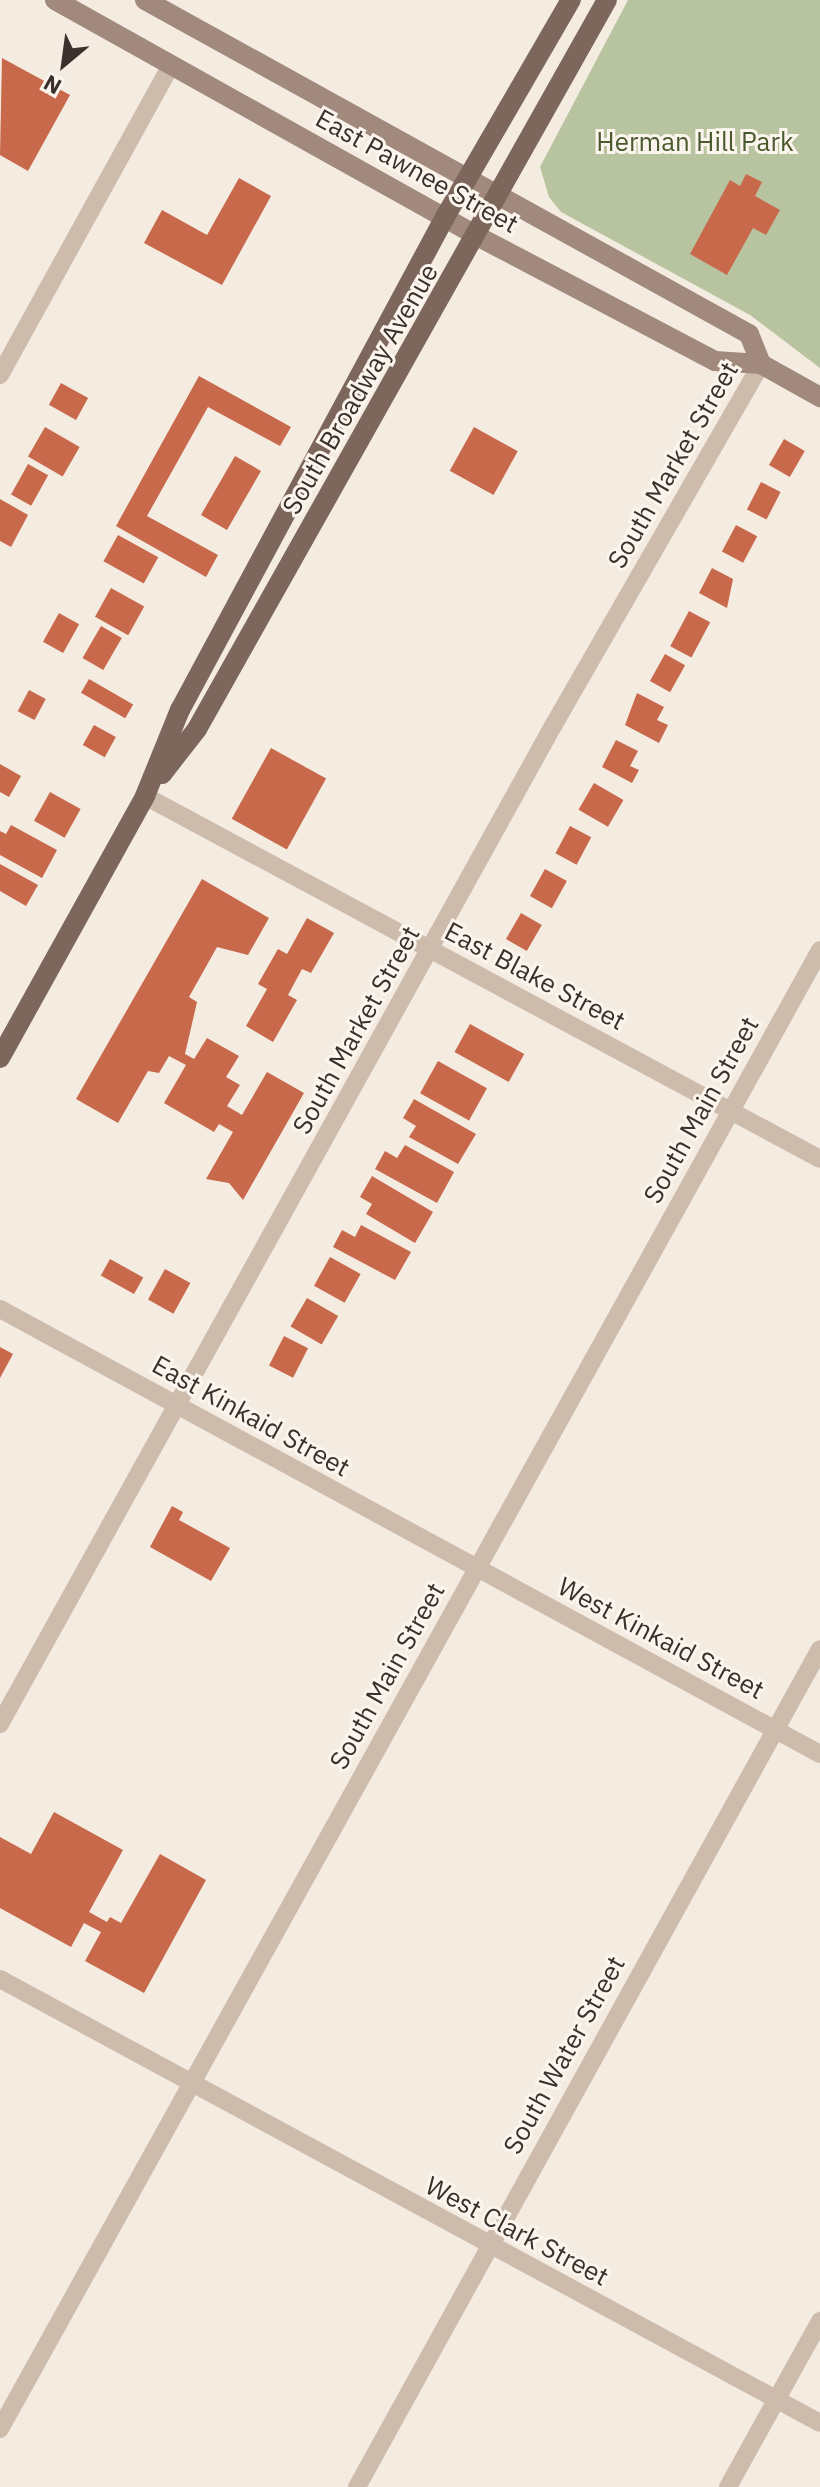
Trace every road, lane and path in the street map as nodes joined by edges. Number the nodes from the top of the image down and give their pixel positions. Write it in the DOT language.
graph roads {
  1 [pos="55,0"];
  2 [pos="145,0"];
  3 [pos="571,0"];
  4 [pos="607,0"];
  5 [pos="172,64"];
  6 [pos="469,176"];
  7 [pos="500,194"];
  8 [pos="445,217"];
  9 [pos="477,236"];
  10 [pos="761,364"];
  11 [pos="0,375"];
  12 [pos="820,397"];
  13 [pos="145,796"];
  14 [pos="430,949"];
  15 [pos="820,950"];
  16 [pos="0,1058"];
  17 [pos="730,1111"];
  18 [pos="820,1159"];
  19 [pos="0,1309"];
  20 [pos="177,1406"];
  21 [pos="477,1568"];
  22 [pos="820,1649"];
  23 [pos="0,1724"];
  24 [pos="774,1729"];
  25 [pos="820,1754"];
  26 [pos="0,1979"];
  27 [pos="190,2084"];
  28 [pos="490,2246"];
  29 [pos="820,2321"];
  30 [pos="776,2400"];
  31 [pos="820,2423"];
  32 [pos="0,2429"];
  33 [pos="357,2487"];
  34 [pos="728,2487"];
  1 -- 5 [label="main road, East Pawnee Street"];
  2 -- 6 [label="main road, East Pawnee Street"];
  3 -- 6 [label="main road, South Broadway Avenue"];
  4 -- 7 [label="main road, South Broadway Avenue"];
  5 -- 8 [label="main road, East Pawnee Street"];
  5 -- 11 [label="street"];
  6 -- 7 [label="main road, East Pawnee Street"];
  6 -- 8 [label="main road, South Broadway Avenue"];
  7 -- 9 [label="main road, South Broadway Avenue"];
  7 -- 10 [label="main road, East Pawnee Street"];
  8 -- 9 [label="main road, East Pawnee Street"];
  8 -- 13 [label="main road, South Broadway Avenue"];
  9 -- 10 [label="main road, East Pawnee Street"];
  9 -- 13 [label="main road, South Broadway Avenue"];
  10 -- 12 [label="main road, East Pawnee Street"];
  10 -- 14 [label="street, South Market Street"];
  13 -- 14 [label="street, East Blake Street"];
  13 -- 16 [label="main road, South Broadway Avenue"];
  14 -- 17 [label="street, East Blake Street"];
  14 -- 20 [label="street, South Market Street"];
  15 -- 17 [label="street, South Main Street"];
  17 -- 18 [label="street, East Blake Street"];
  17 -- 21 [label="street, South Main Street"];
  19 -- 20 [label="street, East Kinkaid Street"];
  20 -- 21 [label="street, East Kinkaid Street"];
  20 -- 23 [label="street, South Market Street"];
  21 -- 24 [label="street, West Kinkaid Street"];
  21 -- 27 [label="street, South Main Street"];
  22 -- 24 [label="street, South Water Street"];
  24 -- 25 [label="street, West Kinkaid Street"];
  24 -- 28 [label="street, South Water Street"];
  26 -- 27 [label="street, West Clark Street"];
  27 -- 28 [label="street, West Clark Street"];
  27 -- 32 [label="street, South Main Street"];
  28 -- 30 [label="street, West Clark Street"];
  28 -- 33 [label="street, South Water Street"];
  29 -- 30 [label="street"];
  30 -- 31 [label="street, West Clark Street"];
  30 -- 34 [label="street"];
}
